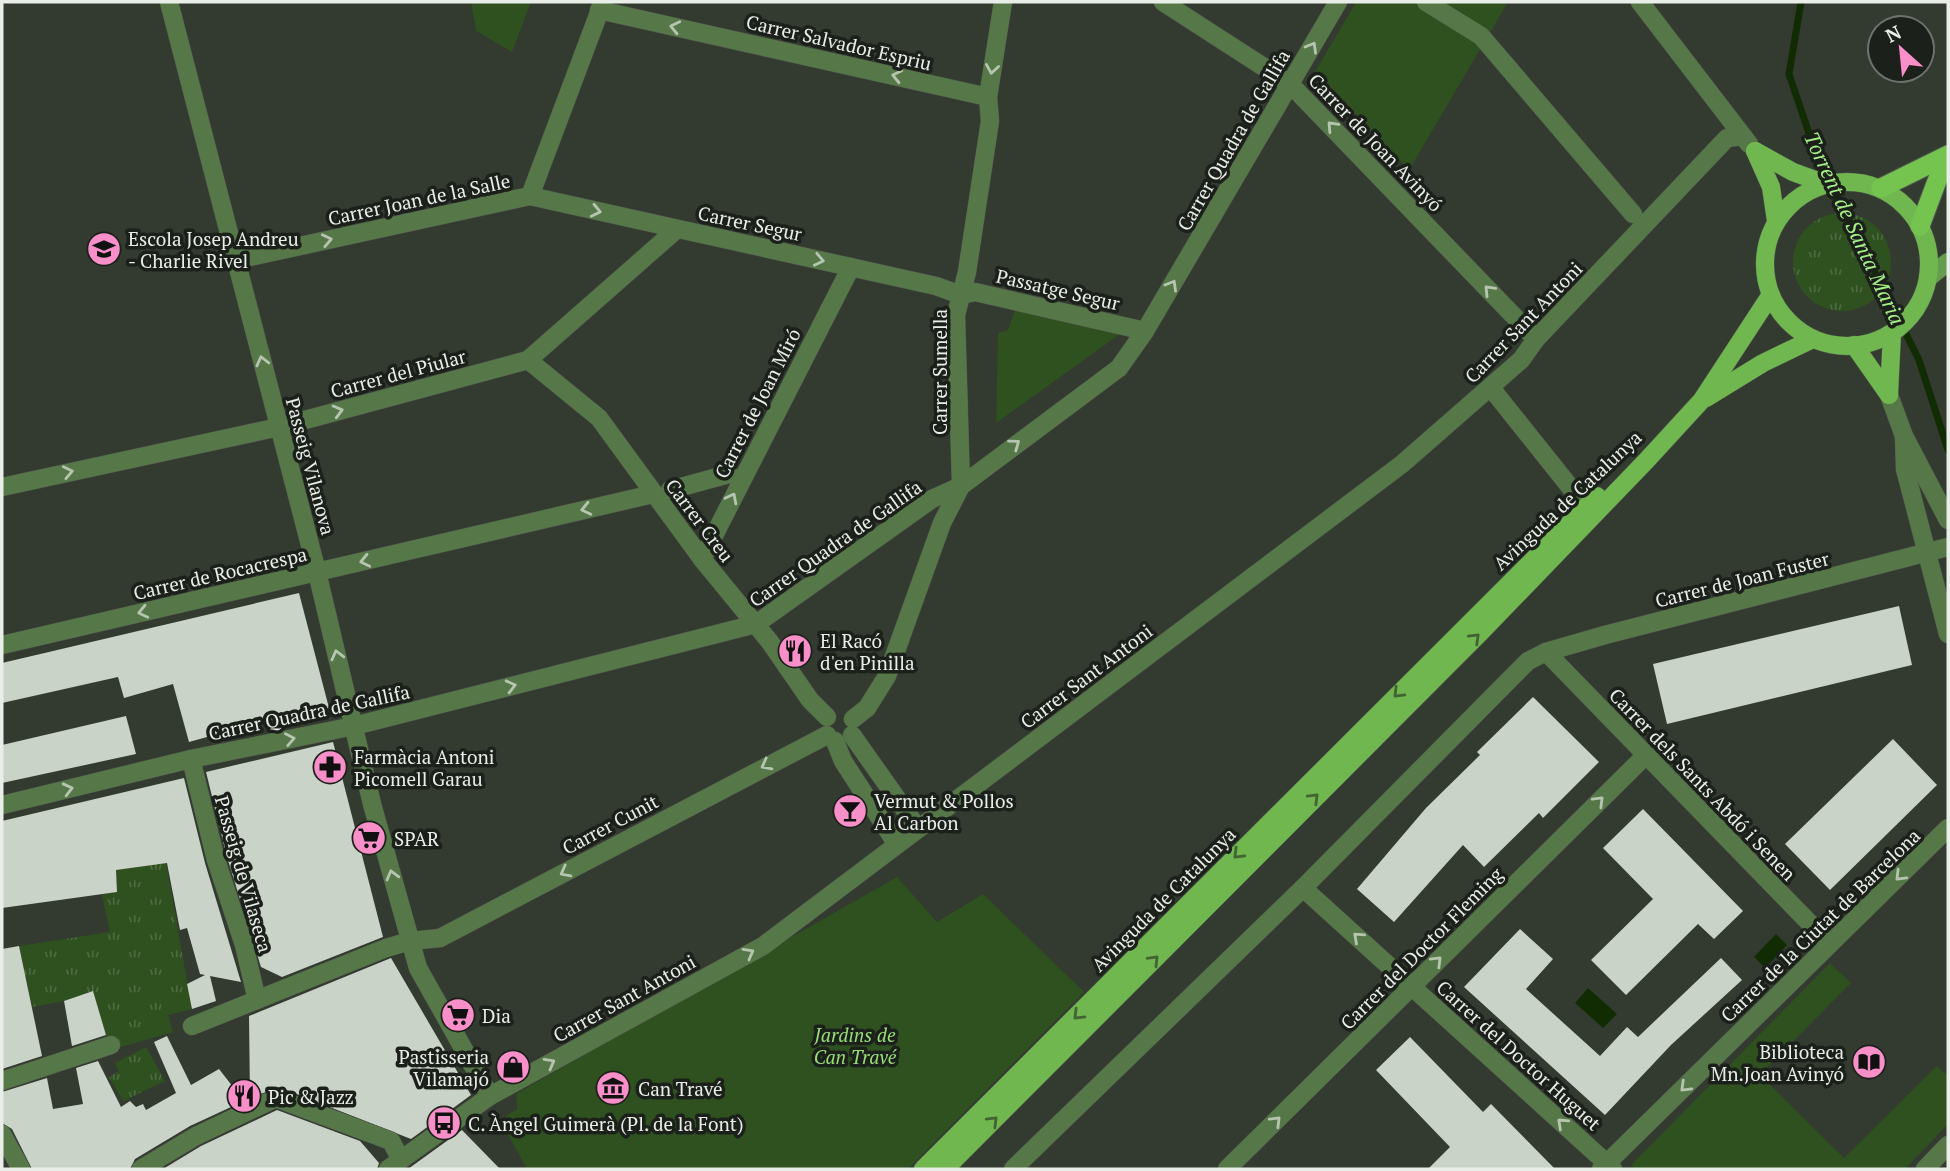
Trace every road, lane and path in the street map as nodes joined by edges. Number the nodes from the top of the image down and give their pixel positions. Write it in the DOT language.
graph roads {
  1 [pos="169,2"];
  2 [pos="1003,2"];
  3 [pos="1163,2"];
  4 [pos="1338,2"];
  5 [pos="1426,2"];
  6 [pos="1640,2"];
  7 [pos="601,6"];
  8 [pos="1290,84"];
  9 [pos="988,97"];
  10 [pos="1743,136"];
  11 [pos="1755,152"];
  12 [pos="1947,156"];
  13 [pos="1830,183"];
  14 [pos="1881,188"];
  15 [pos="530,196"];
  16 [pos="1633,214"];
  17 [pos="1776,221"];
  18 [pos="1920,226"];
  19 [pos="677,229"];
  20 [pos="236,260"];
  21 [pos="1948,262"];
  22 [pos="850,267"];
  23 [pos="1928,278"];
  24 [pos="961,295"];
  25 [pos="1770,296"];
  26 [pos="1145,331"];
  27 [pos="1892,333"];
  28 [pos="1813,339"];
  29 [pos="1536,340"];
  30 [pos="1854,345"];
  31 [pos="528,360"];
  32 [pos="1491,388"];
  33 [pos="1889,395"];
  34 [pos="1702,400"];
  35 [pos="279,427"];
  36 [pos="1904,436"];
  37 [pos="1664,439"];
  38 [pos="729,474"];
  39 [pos="961,486"];
  40 [pos="2,487"];
  41 [pos="661,492"];
  42 [pos="1586,507"];
  43 [pos="1948,520"];
  44 [pos="1948,547"];
  45 [pos="1928,554"];
  46 [pos="702,559"];
  47 [pos="317,572"];
  48 [pos="756,624"];
  49 [pos="1948,634"];
  50 [pos="2,645"];
  51 [pos="1546,652"];
  52 [pos="354,726"];
  53 [pos="839,729"];
  54 [pos="1645,756"];
  55 [pos="191,759"];
  56 [pos="2,805"];
  57 [pos="917,827"];
  58 [pos="1948,828"];
  59 [pos="897,843"];
  60 [pos="1303,888"];
  61 [pos="410,941"];
  62 [pos="1830,944"];
  63 [pos="1412,986"];
  64 [pos="257,1000"];
  65 [pos="192,1026"];
  66 [pos="111,1045"];
  67 [pos="2,1081"];
  68 [pos="490,1096"];
  69 [pos="2,1134"];
  70 [pos="1948,1145"];
  71 [pos="395,1165"];
  72 [pos="1607,1167"];
  73 [pos="21,1169"];
  74 [pos="141,1169"];
  75 [pos="923,1169"];
  76 [pos="945,1169"];
  77 [pos="1013,1169"];
  78 [pos="1227,1169"];
  79 [pos="1925,1169"];
  1 -- 20 [label="street, Passeig Vilanova"];
  2 -- 9 [label="street, Carrer Sumella, one-way"];
  3 -- 8 [label="street, Carrer de Joan Avinyó"];
  8 -- 4 [label="street, Carrer Quadra de Gallifa, one-way"];
  5 -- 16 [label="street"];
  6 -- 10 [label="street"];
  9 -- 7 [label="street, Carrer Salvador Espriu, one-way"];
  7 -- 15 [label="street"];
  26 -- 8 [label="street, Carrer Quadra de Gallifa, one-way"];
  29 -- 8 [label="street, Carrer de Joan Avinyó, one-way"];
  9 -- 24 [label="street, Carrer Sumella"];
  10 -- 11 [label="street"];
  10 -- 29 [label="street, Carrer Sant Antoni"];
  11 -- 13 [label="main road"];
  11 -- 17 [label="main road"];
  12 -- 14 [label="highway"];
  12 -- 18 [label="highway"];
  13 -- 14 [label="main road"];
  13 -- 17 [label="main road"];
  14 -- 18 [label="main road"];
  15 -- 19 [label="street, Carrer Segur, one-way"];
  20 -- 15 [label="street, Carrer Joan de la Salle, one-way"];
  17 -- 25 [label="main road"];
  18 -- 23 [label="main road"];
  19 -- 22 [label="street, Carrer Segur, one-way"];
  19 -- 31 [label="street, Carrer del Piular"];
  35 -- 20 [label="street, Passeig Vilanova, one-way"];
  21 -- 23 [label="main road"];
  22 -- 24 [label="street, Carrer Segur"];
  46 -- 22 [label="street, Carrer de Joan Miró, one-way"];
  23 -- 27 [label="main road"];
  24 -- 26 [label="street, Passatge Segur"];
  24 -- 39 [label="street, Carrer Sumella"];
  25 -- 28 [label="main road"];
  25 -- 34 [label="main road"];
  39 -- 26 [label="street, Carrer Quadra de Gallifa, one-way"];
  27 -- 30 [label="main road"];
  27 -- 33 [label="main road"];
  28 -- 30 [label="main road"];
  28 -- 34 [label="main road"];
  29 -- 32 [label="street, Carrer Sant Antoni"];
  30 -- 33 [label="main road"];
  35 -- 31 [label="street, Carrer del Piular, one-way"];
  31 -- 41 [label="street, Carrer Creu"];
  32 -- 42 [label="street"];
  32 -- 57 [label="street, Carrer Sant Antoni"];
  33 -- 36 [label="street"];
  34 -- 37 [label="main road"];
  40 -- 35 [label="street, Carrer del Piular, one-way"];
  35 -- 47 [label="street, Passeig Vilanova"];
  36 -- 43 [label="street"];
  36 -- 45 [label="street"];
  37 -- 42 [label="main road, Avinguda de Catalunya"];
  76 -- 37 [label="main road, Avinguda de Catalunya, one-way"];
  38 -- 41 [label="street, Carrer de Rocacrespa"];
  39 -- 48 [label="street, Carrer Quadra de Gallifa"];
  39 -- 53 [label="street, Carrer Sumella"];
  41 -- 46 [label="street, Carrer Creu"];
  41 -- 47 [label="street, Carrer de Rocacrespa, one-way"];
  42 -- 75 [label="main road, Avinguda de Catalunya, one-way"];
  44 -- 45 [label="street, Carrer de Joan Fuster"];
  45 -- 49 [label="street"];
  45 -- 51 [label="street, Carrer de Joan Fuster"];
  46 -- 48 [label="street, Carrer Creu"];
  47 -- 50 [label="street, Carrer de Rocacrespa, one-way"];
  52 -- 47 [label="street, Passeig Vilanova, one-way"];
  52 -- 48 [label="street, Carrer Quadra de Gallifa, one-way"];
  48 -- 53 [label="street, Carrer Creu"];
  51 -- 54 [label="street, Carrer dels Sants Abdó i Senen"];
  51 -- 60 [label="street"];
  55 -- 52 [label="street, Carrer Quadra de Gallifa, one-way"];
  61 -- 52 [label="street, Passeig Vilanova, one-way"];
  53 -- 57 [label="street, Carrer Creu"];
  53 -- 59 [label="street, Carrer Creu"];
  53 -- 61 [label="street, Carrer Cunit, one-way"];
  54 -- 62 [label="street, Carrer dels Sants Abdó i Senen"];
  63 -- 54 [label="street, Carrer del Doctor Fleming, one-way"];
  56 -- 55 [label="street, Carrer Quadra de Gallifa, one-way"];
  55 -- 64 [label="street, Passeig de Vilaseca"];
  57 -- 59 [label="street, Carrer Sant Antoni"];
  58 -- 62 [label="street, Carrer de la Ciutat de Barcelona, one-way"];
  68 -- 59 [label="street, Carrer Sant Antoni, one-way"];
  63 -- 60 [label="street, Carrer del Doctor Huguet, one-way"];
  60 -- 77 [label="street"];
  61 -- 64 [label="street, Carrer Cunit"];
  61 -- 68 [label="street, Passeig Vilanova"];
  62 -- 72 [label="street, Carrer de la Ciutat de Barcelona, one-way"];
  72 -- 63 [label="street, Carrer del Doctor Huguet, one-way"];
  78 -- 63 [label="street, Carrer del Doctor Fleming, one-way"];
  64 -- 65 [label="street, Carrer Cunit"];
  66 -- 67 [label="street"];
  68 -- 71 [label="street, Carrer Sant Antoni"];
  69 -- 73 [label="street"];
  70 -- 79 [label="street"];
  71 -- 74 [label="street"];
}
